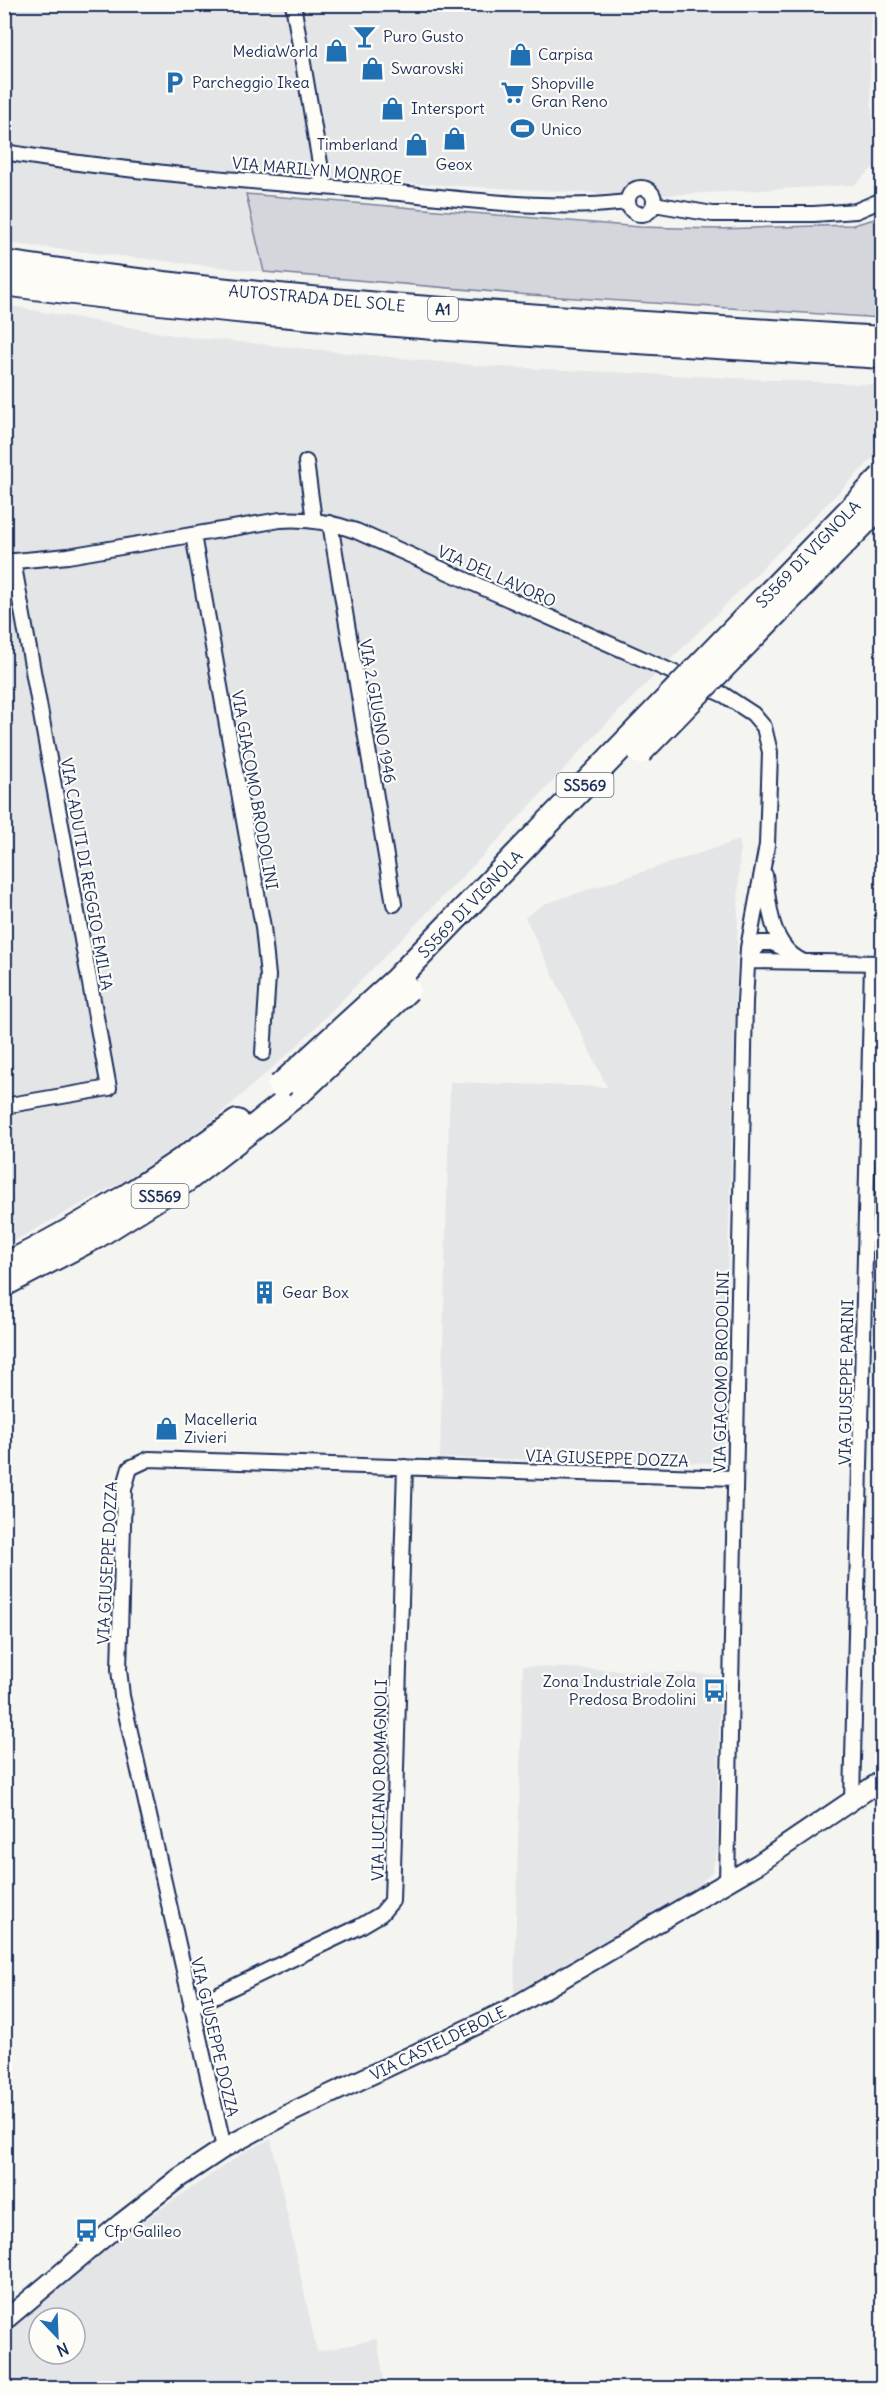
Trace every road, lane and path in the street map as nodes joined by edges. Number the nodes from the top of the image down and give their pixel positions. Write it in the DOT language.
graph roads {
  1 [pos="292,4"];
  2 [pos="4,152"];
  3 [pos="324,187"];
  4 [pos="882,200"];
  5 [pos="627,202"];
  6 [pos="654,204"];
  7 [pos="4,263"];
  8 [pos="4,283"];
  9 [pos="882,339"];
  10 [pos="882,356"];
  11 [pos="306,462"];
  12 [pos="882,477"];
  13 [pos="882,504"];
  14 [pos="314,520"];
  15 [pos="330,523"];
  16 [pos="193,535"];
  17 [pos="9,561"];
  18 [pos="764,864"];
  19 [pos="394,904"];
  20 [pos="788,952"];
  21 [pos="747,961"];
  22 [pos="803,962"];
  23 [pos="877,963"];
  24 [pos="263,1053"];
  25 [pos="292,1087"];
  26 [pos="4,1106"];
  27 [pos="4,1266"];
  28 [pos="4,1284"];
  29 [pos="405,1467"];
  30 [pos="735,1478"];
  31 [pos="882,1779"];
  32 [pos="852,1801"];
  33 [pos="727,1882"];
  34 [pos="191,2007"];
  35 [pos="224,2148"];
  36 [pos="4,2321"];
  1 -- 3 [label="street"];
  2 -- 3 [label="street, VIA MARILYN MONROE"];
  3 -- 5 [label="street, VIA MARILYN MONROE"];
  4 -- 6 [label="street"];
  5 -- 6 [label="street"];
  5 -- 6 [label="street"];
  7 -- 9 [label="highway, AUTOSTRADA DEL SOLE / A1"];
  8 -- 10 [label="highway, AUTOSTRADA DEL SOLE / A1"];
  11 -- 14 [label="street"];
  12 -- 25 [label="highway, SS569 DI VIGNOLA / SS569, bridge"];
  13 -- 25 [label="highway, SS569 DI VIGNOLA / SS569, bridge"];
  14 -- 15 [label="street, VIA DEL LAVORO"];
  14 -- 16 [label="street, VIA DEL LAVORO"];
  15 -- 18 [label="street, VIA DEL LAVORO"];
  15 -- 19 [label="street, VIA 2 GIUGNO 1946"];
  16 -- 17 [label="street, VIA DEL LAVORO"];
  16 -- 24 [label="street, VIA GIACOMO BRODOLINI"];
  17 -- 26 [label="street, VIA CADUTI DI REGGIO EMILIA"];
  18 -- 20 [label="street"];
  18 -- 21 [label="street, VIA GIACOMO BRODOLINI"];
  20 -- 21 [label="street"];
  20 -- 22 [label="street"];
  21 -- 22 [label="street"];
  21 -- 30 [label="street, VIA GIACOMO BRODOLINI"];
  22 -- 23 [label="street"];
  23 -- 32 [label="street, VIA GIUSEPPE PARINI"];
  25 -- 27 [label="highway, SS569 DI VIGNOLA / SS569"];
  25 -- 28 [label="highway, SS569 DI VIGNOLA / SS569"];
  29 -- 30 [label="street, VIA GIUSEPPE DOZZA"];
  29 -- 34 [label="street, VIA LUCIANO ROMAGNOLI"];
  29 -- 34 [label="street, VIA GIUSEPPE DOZZA"];
  30 -- 33 [label="street, VIA GIACOMO BRODOLINI"];
  31 -- 32 [label="street, VIA CASTELDEBOLE"];
  32 -- 33 [label="street, VIA CASTELDEBOLE"];
  33 -- 35 [label="street, VIA CASTELDEBOLE"];
  34 -- 35 [label="street, VIA GIUSEPPE DOZZA"];
  35 -- 36 [label="street, VIA CASTELDEBOLE"];
}
